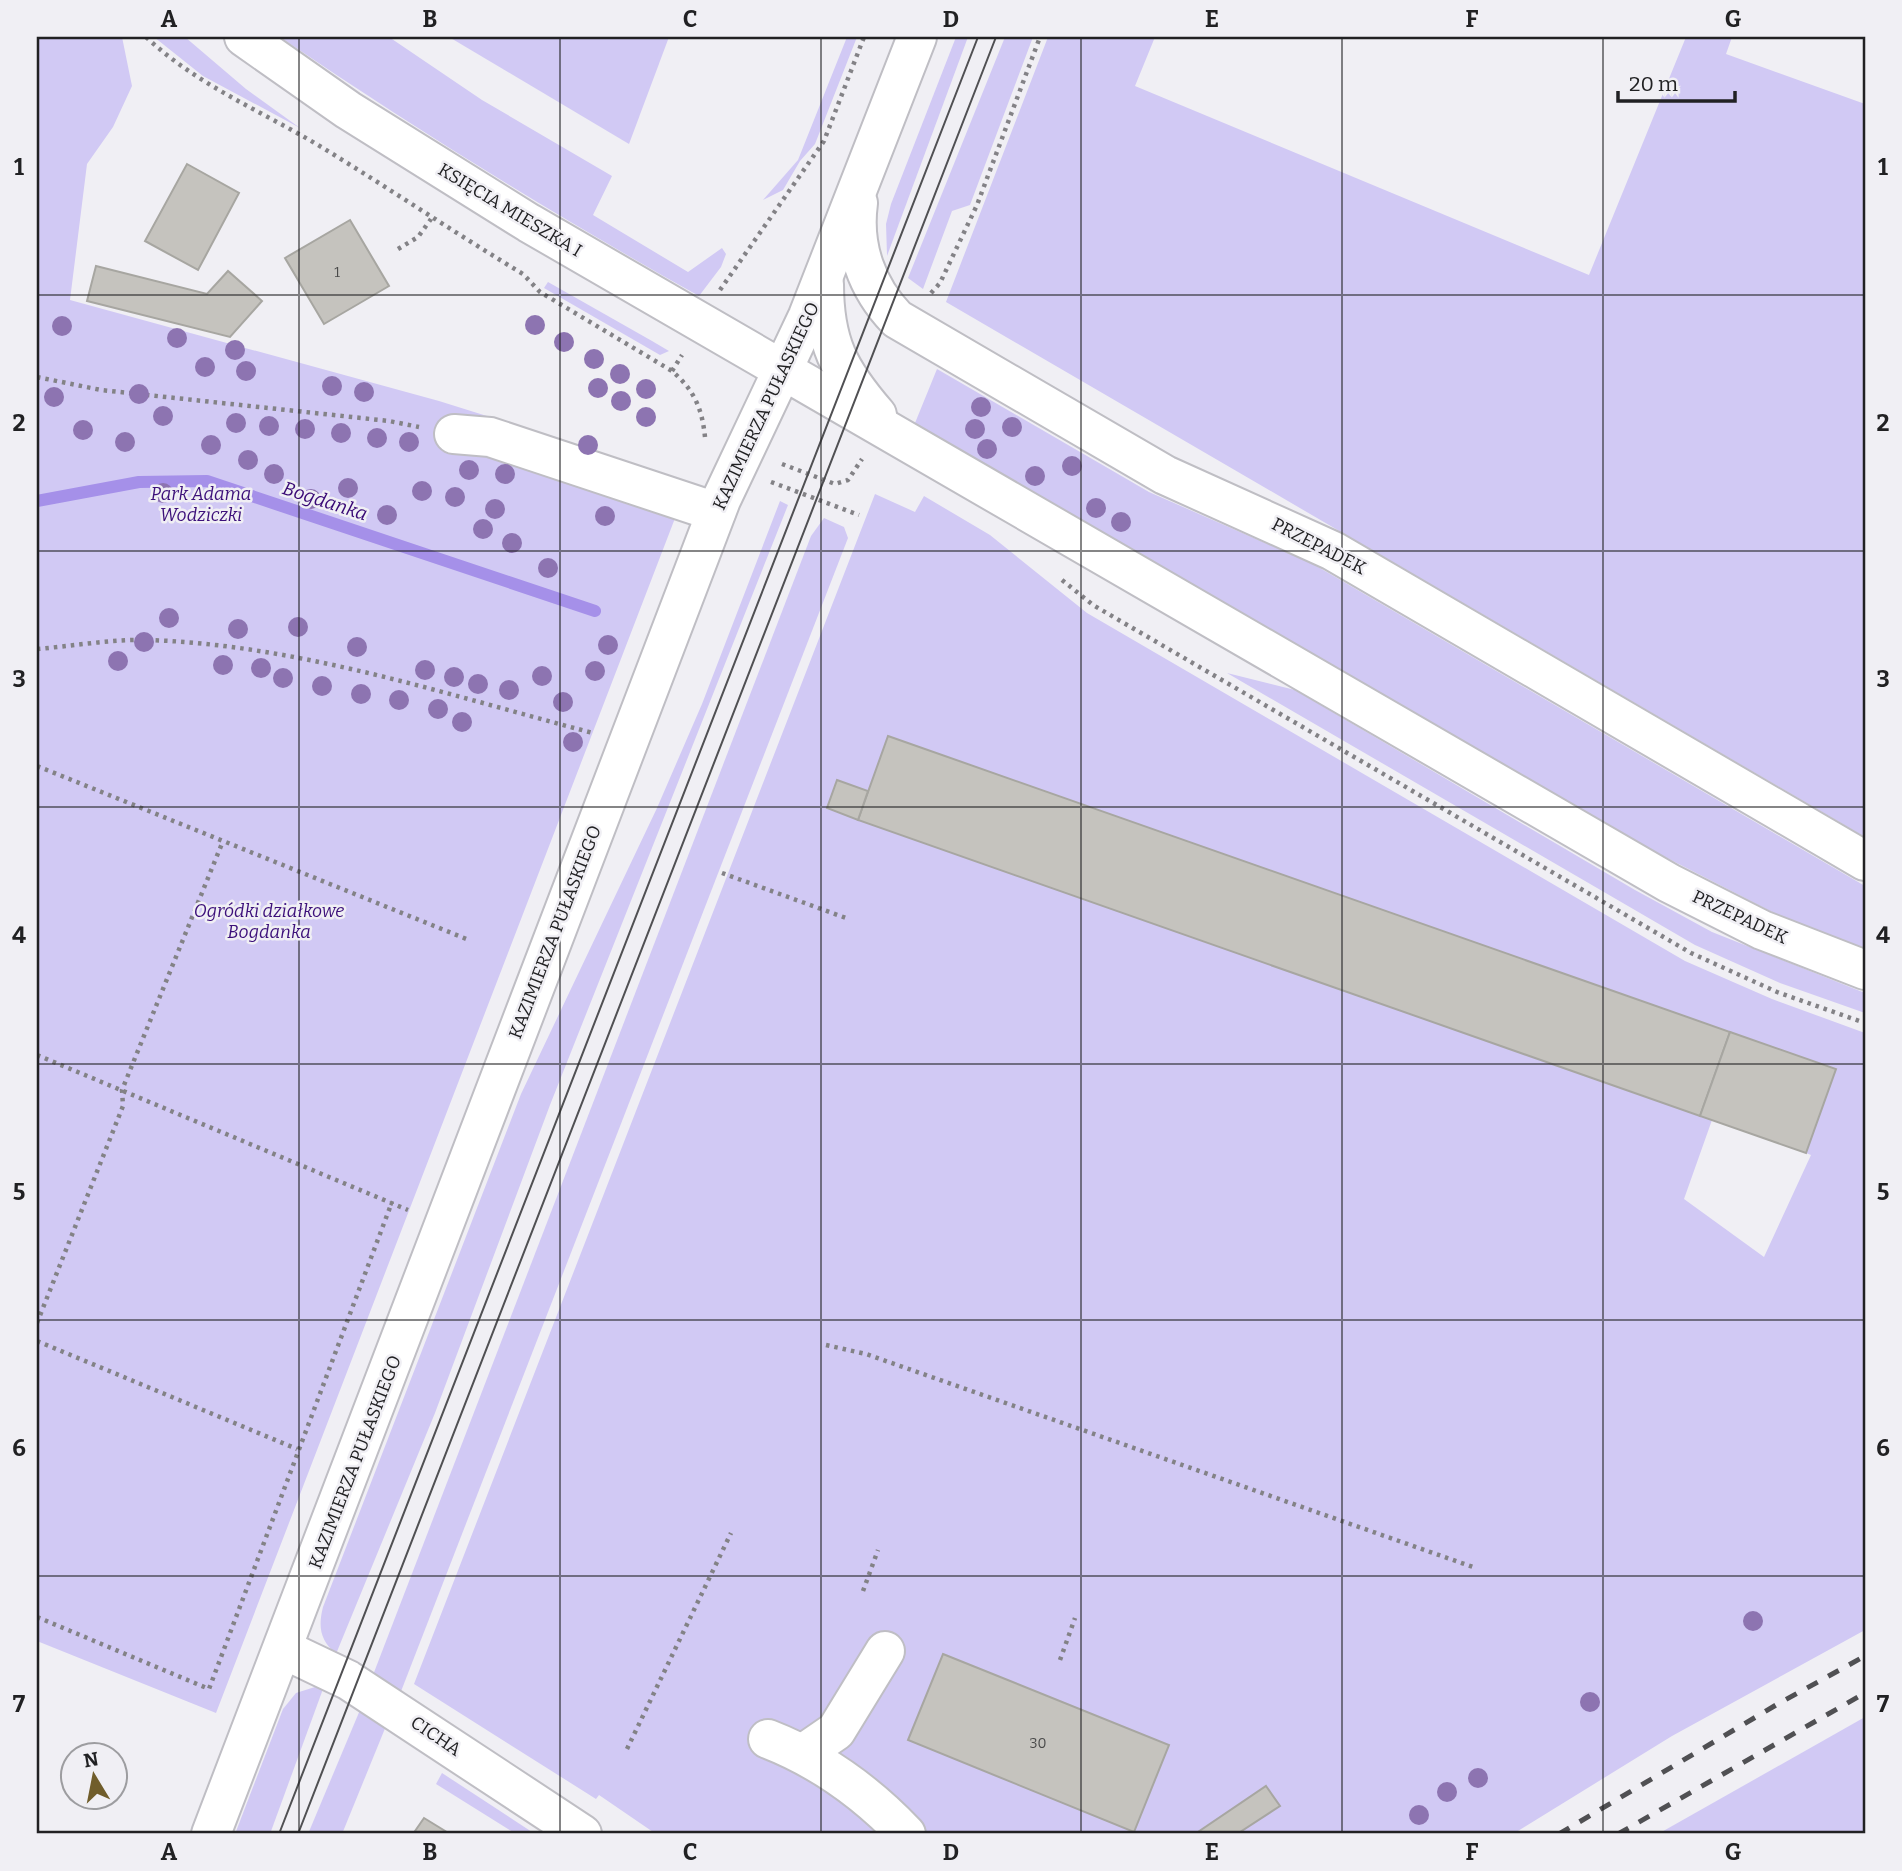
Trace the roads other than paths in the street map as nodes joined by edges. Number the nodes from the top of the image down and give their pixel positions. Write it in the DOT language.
graph roads {
  1 [pos="244,37"];
  2 [pos="917,37"];
  3 [pos="862,180"];
  4 [pos="824,275"];
  5 [pos="783,370"];
  6 [pos="885,429"];
  7 [pos="454,434"];
  8 [pos="716,512"];
  9 [pos="1865,861"];
  10 [pos="1865,970"];
  11 [pos="283,1649"];
  12 [pos="884,1651"];
  13 [pos="768,1739"];
  14 [pos="804,1753"];
  15 [pos="211,1834"];
  16 [pos="582,1834"];
  17 [pos="906,1834"];
  1 -- 5 [label="street, KSIĘCIA MIESZKA I"];
  2 -- 3 [label="street, KAZIMIERZA PUŁASKIEGO"];
  3 -- 4 [label="street, KAZIMIERZA PUŁASKIEGO"];
  3 -- 9 [label="street, PRZEPADEK"];
  4 -- 5 [label="street, KAZIMIERZA PUŁASKIEGO"];
  4 -- 6 [label="street"];
  5 -- 6 [label="street, PRZEPADEK"];
  5 -- 8 [label="street, KAZIMIERZA PUŁASKIEGO"];
  6 -- 10 [label="street, PRZEPADEK"];
  7 -- 8 [label="street"];
  8 -- 11 [label="street, KAZIMIERZA PUŁASKIEGO"];
  11 -- 15 [label="street, KAZIMIERZA PUŁASKIEGO"];
  11 -- 16 [label="street, CICHA"];
  12 -- 14 [label="street"];
  13 -- 14 [label="street"];
  14 -- 17 [label="street"];
}
